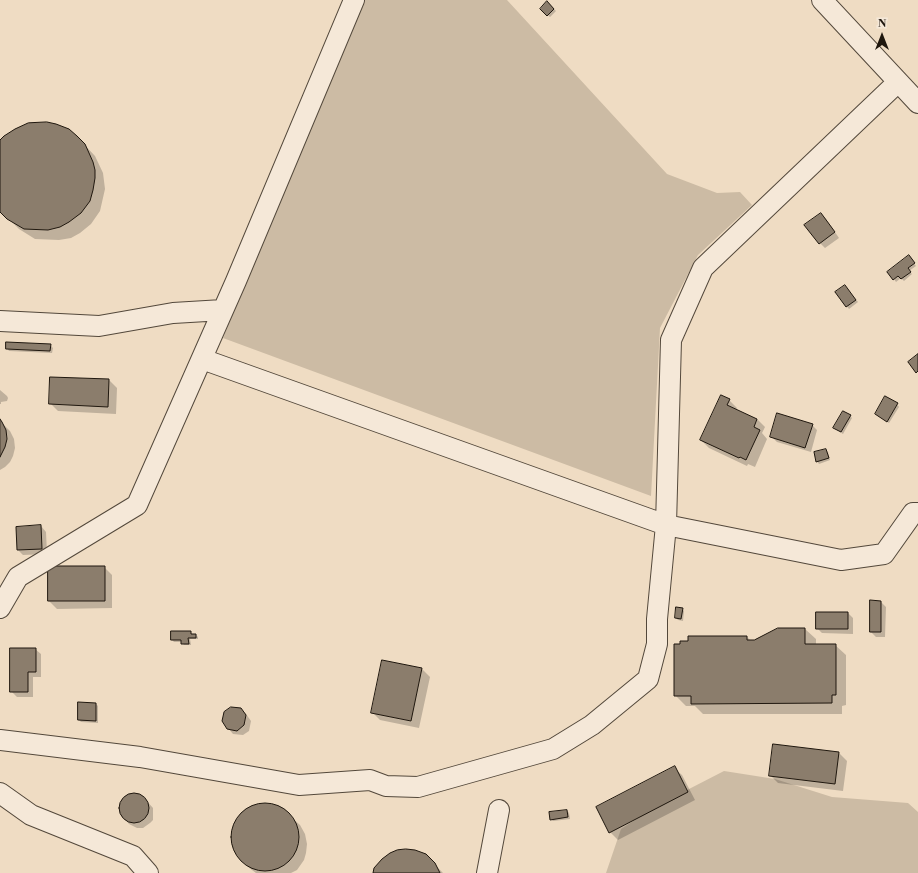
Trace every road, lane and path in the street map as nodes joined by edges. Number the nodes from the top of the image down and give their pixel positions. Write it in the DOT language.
graph roads {
  1 [pos="354,0"];
  2 [pos="822,0"];
  3 [pos="898,82"];
  4 [pos="918,103"];
  5 [pos="223,310"];
  6 [pos="0,321"];
  7 [pos="202,359"];
  8 [pos="918,513"];
  9 [pos="666,525"];
  10 [pos="0,608"];
  11 [pos="0,740"];
  12 [pos="0,793"];
  13 [pos="499,810"];
  14 [pos="148,873"];
  15 [pos="487,873"];
  1 -- 5 [label="street"];
  2 -- 3 [label="street"];
  3 -- 4 [label="street"];
  3 -- 9 [label="street"];
  5 -- 6 [label="street"];
  5 -- 7 [label="street"];
  7 -- 9 [label="street"];
  7 -- 10 [label="street"];
  8 -- 9 [label="street"];
  9 -- 11 [label="street"];
  12 -- 14 [label="street"];
  13 -- 15 [label="street"];
}
